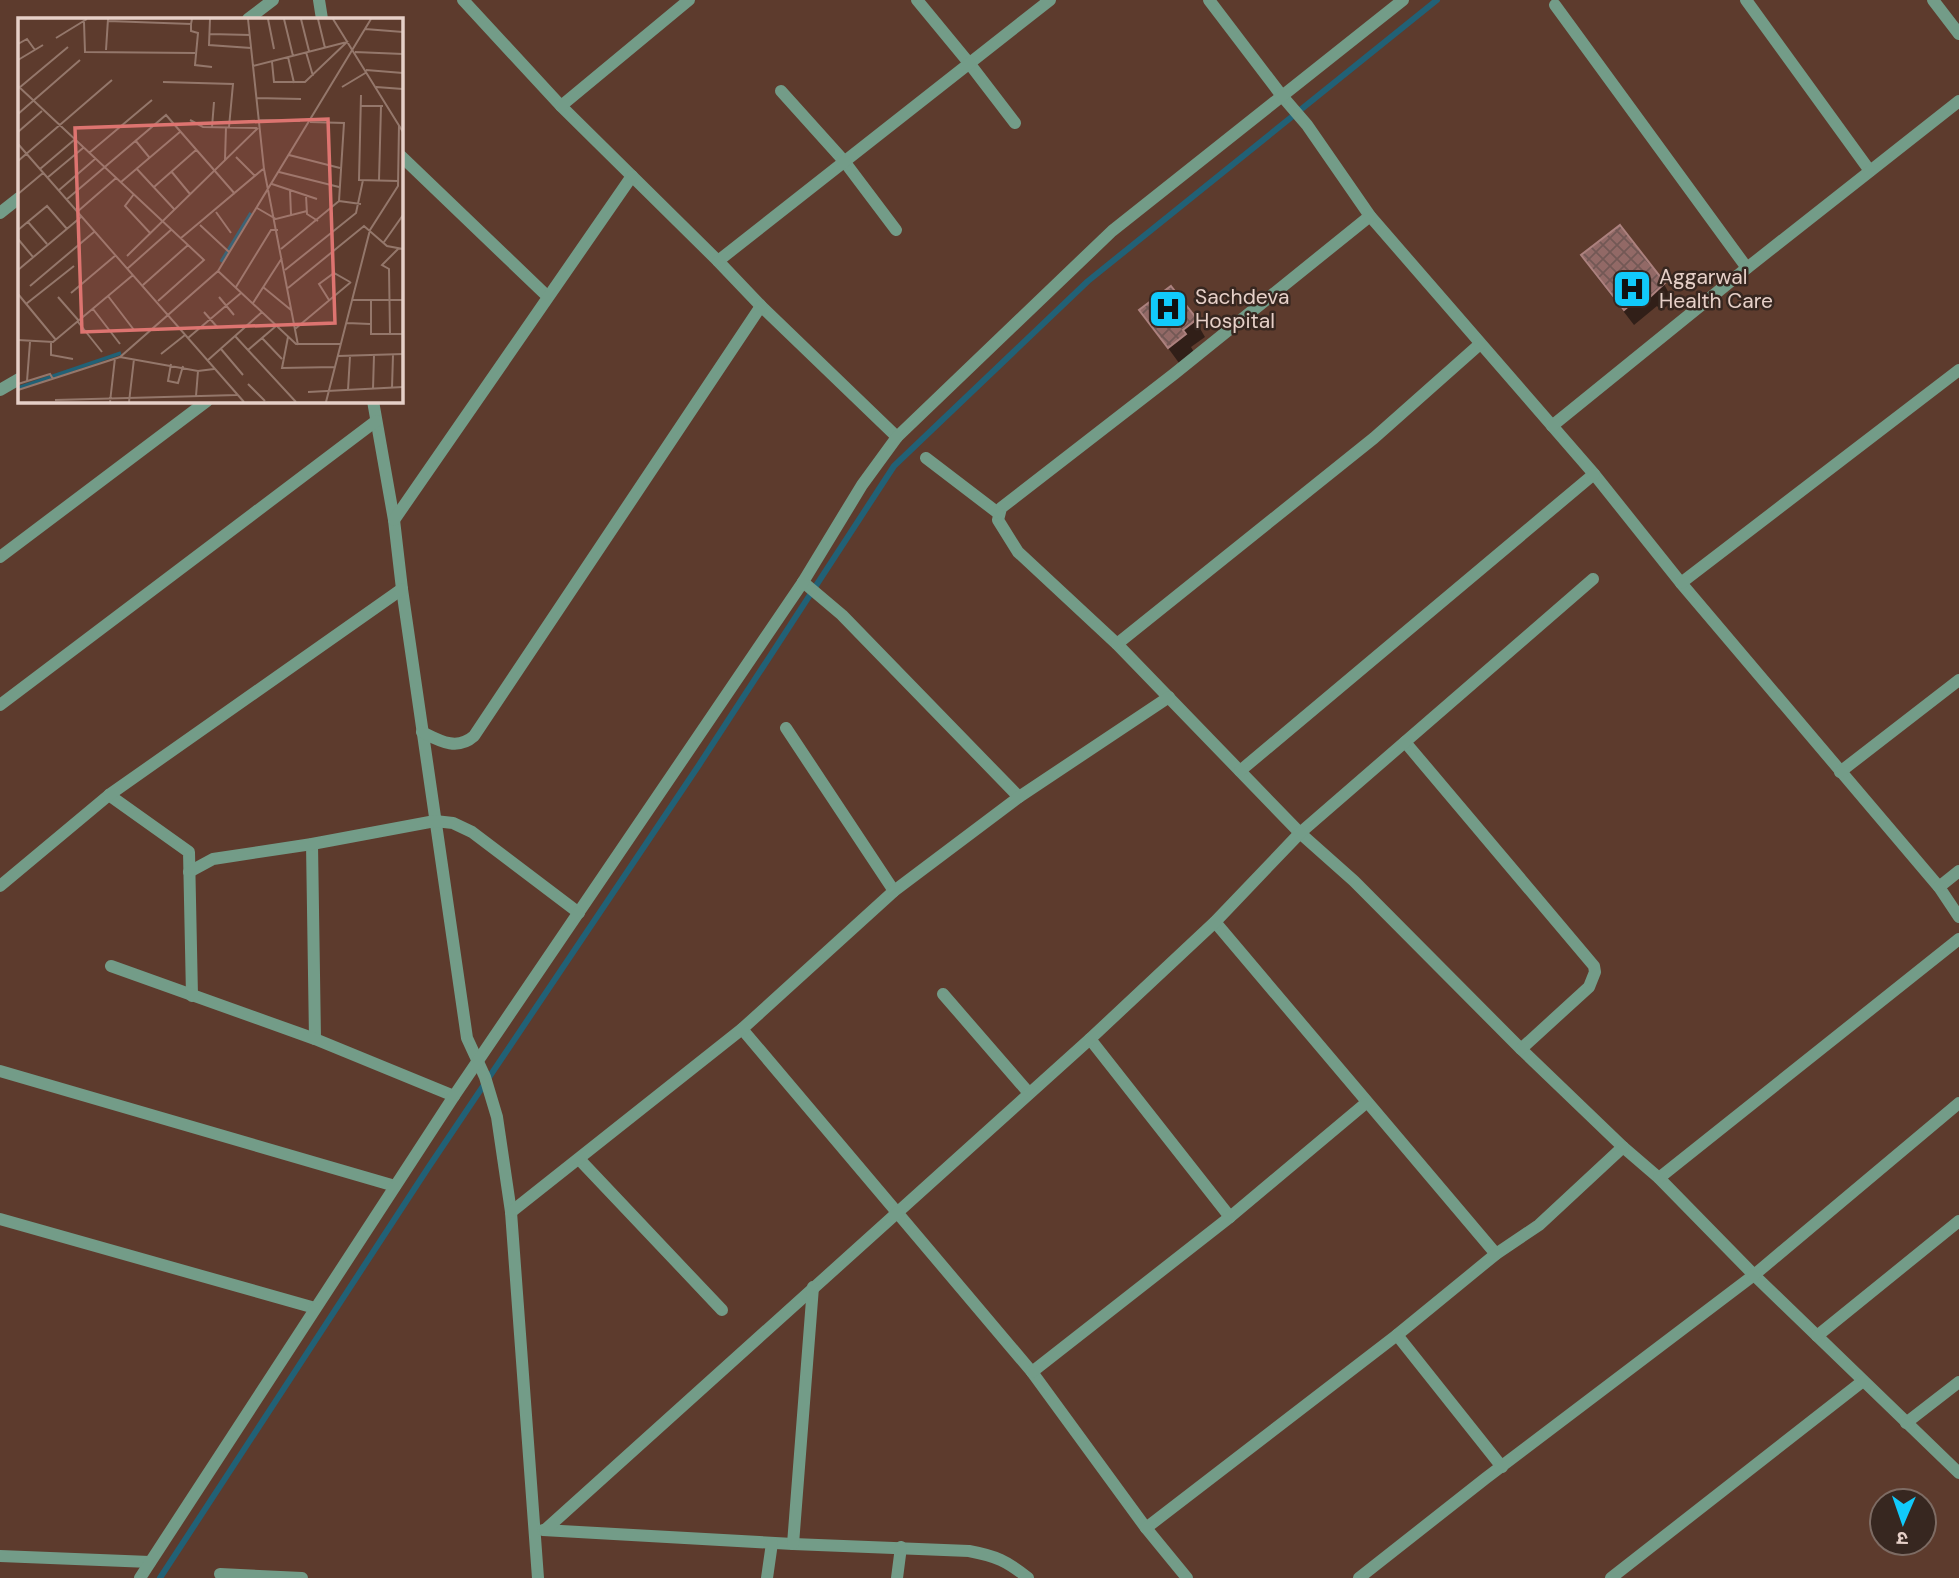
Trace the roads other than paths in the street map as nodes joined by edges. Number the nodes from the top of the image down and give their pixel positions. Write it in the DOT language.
graph roads {
  1 [pos="273,0"];
  2 [pos="319,0"];
  3 [pos="463,0"];
  4 [pos="689,0"];
  5 [pos="917,0"];
  6 [pos="1050,0"];
  7 [pos="1209,0"];
  8 [pos="1403,0"];
  9 [pos="1746,0"];
  10 [pos="1933,0"];
  11 [pos="1555,5"];
  12 [pos="249,18"];
  13 [pos="322,18"];
  14 [pos="1959,34"];
  15 [pos="969,63"];
  16 [pos="781,91"];
  17 [pos="1286,101"];
  18 [pos="1959,101"];
  19 [pos="561,106"];
  20 [pos="1015,123"];
  21 [pos="402,157"];
  22 [pos="844,161"];
  23 [pos="1870,171"];
  24 [pos="632,176"];
  25 [pos="18,199"];
  26 [pos="0,213"];
  27 [pos="1370,216"];
  28 [pos="896,230"];
  29 [pos="718,261"];
  30 [pos="1747,268"];
  31 [pos="547,296"];
  32 [pos="761,306"];
  33 [pos="1480,344"];
  34 [pos="1959,370"];
  35 [pos="18,380"];
  36 [pos="0,390"];
  37 [pos="206,402"];
  38 [pos="373,402"];
  39 [pos="376,421"];
  40 [pos="1552,426"];
  41 [pos="897,437"];
  42 [pos="926,458"];
  43 [pos="1594,474"];
  44 [pos="998,513"];
  45 [pos="394,520"];
  46 [pos="0,556"];
  47 [pos="1593,579"];
  48 [pos="1681,583"];
  49 [pos="807,585"];
  50 [pos="402,589"];
  51 [pos="1117,645"];
  52 [pos="1959,680"];
  53 [pos="1169,698"];
  54 [pos="0,705"];
  55 [pos="786,728"];
  56 [pos="422,732"];
  57 [pos="1405,742"];
  58 [pos="1240,771"];
  59 [pos="1840,772"];
  60 [pos="109,794"];
  61 [pos="1019,797"];
  62 [pos="435,821"];
  63 [pos="1300,833"];
  64 [pos="312,844"];
  65 [pos="1959,871"];
  66 [pos="189,872"];
  67 [pos="0,886"];
  68 [pos="1939,887"];
  69 [pos="894,891"];
  70 [pos="579,913"];
  71 [pos="1959,916"];
  72 [pos="1215,922"];
  73 [pos="1959,939"];
  74 [pos="111,966"];
  75 [pos="943,994"];
  76 [pos="192,996"];
  77 [pos="742,1029"];
  78 [pos="315,1038"];
  79 [pos="1090,1038"];
  80 [pos="1521,1049"];
  81 [pos="477,1063"];
  82 [pos="0,1072"];
  83 [pos="1028,1092"];
  84 [pos="454,1096"];
  85 [pos="1366,1103"];
  86 [pos="1959,1103"];
  87 [pos="1623,1147"];
  88 [pos="579,1159"];
  89 [pos="1659,1178"];
  90 [pos="395,1186"];
  91 [pos="897,1210"];
  92 [pos="511,1212"];
  93 [pos="1230,1217"];
  94 [pos="0,1219"];
  95 [pos="1959,1221"];
  96 [pos="1496,1254"];
  97 [pos="1754,1275"];
  98 [pos="813,1287"];
  99 [pos="315,1308"];
  100 [pos="722,1310"];
  101 [pos="1397,1335"];
  102 [pos="1817,1336"];
  103 [pos="1032,1372"];
  104 [pos="1863,1381"];
  105 [pos="1959,1382"];
  106 [pos="1906,1423"];
  107 [pos="1502,1467"];
  108 [pos="1959,1473"];
  109 [pos="1146,1528"];
  110 [pos="540,1530"];
  111 [pos="772,1543"];
  112 [pos="793,1544"];
  113 [pos="901,1547"];
  114 [pos="0,1556"];
  115 [pos="150,1562"];
  116 [pos="220,1574"];
  117 [pos="140,1578"];
  118 [pos="302,1578"];
  119 [pos="538,1578"];
  120 [pos="767,1578"];
  121 [pos="897,1578"];
  122 [pos="1028,1578"];
  123 [pos="1186,1578"];
  124 [pos="1359,1578"];
  125 [pos="1611,1578"];
  1 -- 12 [label="street"];
  2 -- 13 [label="street"];
  3 -- 19 [label="street"];
  4 -- 19 [label="street"];
  5 -- 15 [label="street"];
  6 -- 15 [label="street"];
  7 -- 17 [label="street"];
  8 -- 17 [label="street"];
  9 -- 23 [label="street"];
  10 -- 14 [label="street"];
  11 -- 30 [label="street"];
  15 -- 20 [label="street"];
  15 -- 22 [label="street"];
  16 -- 22 [label="street"];
  17 -- 27 [label="street"];
  17 -- 41 [label="street"];
  18 -- 23 [label="street"];
  19 -- 24 [label="street"];
  21 -- 31 [label="street"];
  22 -- 28 [label="street"];
  22 -- 29 [label="street"];
  23 -- 30 [label="street"];
  24 -- 29 [label="street"];
  24 -- 31 [label="street"];
  25 -- 26 [label="street"];
  27 -- 33 [label="street"];
  27 -- 44 [label="street"];
  29 -- 32 [label="street"];
  30 -- 40 [label="street"];
  31 -- 45 [label="street"];
  32 -- 41 [label="street"];
  32 -- 56 [label="street"];
  33 -- 40 [label="street"];
  33 -- 51 [label="street"];
  34 -- 48 [label="street"];
  35 -- 36 [label="street"];
  37 -- 46 [label="street"];
  38 -- 39 [label="street"];
  39 -- 45 [label="street"];
  39 -- 54 [label="street"];
  40 -- 43 [label="street"];
  41 -- 49 [label="street"];
  42 -- 44 [label="street"];
  43 -- 48 [label="street"];
  43 -- 58 [label="street"];
  44 -- 51 [label="street"];
  45 -- 50 [label="street"];
  47 -- 57 [label="street"];
  48 -- 59 [label="street"];
  49 -- 61 [label="street"];
  49 -- 70 [label="street"];
  50 -- 56 [label="street"];
  50 -- 60 [label="street"];
  51 -- 53 [label="street"];
  52 -- 59 [label="street"];
  53 -- 58 [label="street"];
  53 -- 61 [label="street"];
  55 -- 69 [label="street"];
  56 -- 62 [label="street"];
  57 -- 63 [label="street"];
  57 -- 80 [label="street"];
  58 -- 63 [label="street"];
  59 -- 68 [label="street"];
  60 -- 66 [label="street"];
  60 -- 67 [label="street"];
  61 -- 69 [label="street"];
  62 -- 64 [label="street"];
  62 -- 70 [label="street"];
  62 -- 81 [label="street"];
  63 -- 72 [label="street"];
  63 -- 80 [label="street"];
  64 -- 66 [label="street"];
  64 -- 78 [label="street"];
  65 -- 68 [label="street"];
  66 -- 76 [label="street"];
  68 -- 71 [label="street"];
  69 -- 77 [label="street"];
  70 -- 81 [label="street"];
  72 -- 79 [label="street"];
  72 -- 85 [label="street"];
  73 -- 89 [label="street"];
  74 -- 76 [label="street"];
  75 -- 83 [label="street"];
  76 -- 78 [label="street"];
  77 -- 88 [label="street"];
  77 -- 91 [label="street"];
  78 -- 84 [label="street"];
  79 -- 83 [label="street"];
  79 -- 93 [label="street"];
  80 -- 87 [label="street"];
  81 -- 84 [label="street"];
  81 -- 92 [label="street"];
  82 -- 90 [label="street"];
  83 -- 91 [label="street"];
  84 -- 90 [label="street"];
  85 -- 93 [label="street"];
  85 -- 96 [label="street"];
  86 -- 97 [label="street"];
  87 -- 89 [label="street"];
  87 -- 96 [label="street"];
  88 -- 92 [label="street"];
  88 -- 100 [label="street"];
  89 -- 97 [label="street"];
  90 -- 99 [label="street"];
  91 -- 98 [label="street"];
  91 -- 103 [label="street"];
  92 -- 110 [label="street"];
  93 -- 103 [label="street"];
  94 -- 99 [label="street"];
  95 -- 102 [label="street"];
  96 -- 101 [label="street"];
  97 -- 102 [label="street"];
  97 -- 107 [label="street"];
  98 -- 110 [label="street"];
  98 -- 112 [label="street"];
  99 -- 115 [label="street"];
  101 -- 107 [label="street"];
  101 -- 109 [label="street"];
  102 -- 104 [label="street"];
  103 -- 109 [label="street"];
  104 -- 106 [label="street"];
  104 -- 125 [label="street"];
  105 -- 106 [label="street"];
  106 -- 108 [label="street"];
  107 -- 124 [label="street"];
  109 -- 123 [label="street"];
  110 -- 111 [label="street"];
  110 -- 119 [label="street"];
  111 -- 112 [label="street"];
  111 -- 120 [label="street"];
  112 -- 113 [label="street"];
  113 -- 121 [label="street"];
  113 -- 122 [label="street"];
  114 -- 115 [label="street"];
  115 -- 117 [label="street"];
  116 -- 118 [label="street"];
}
